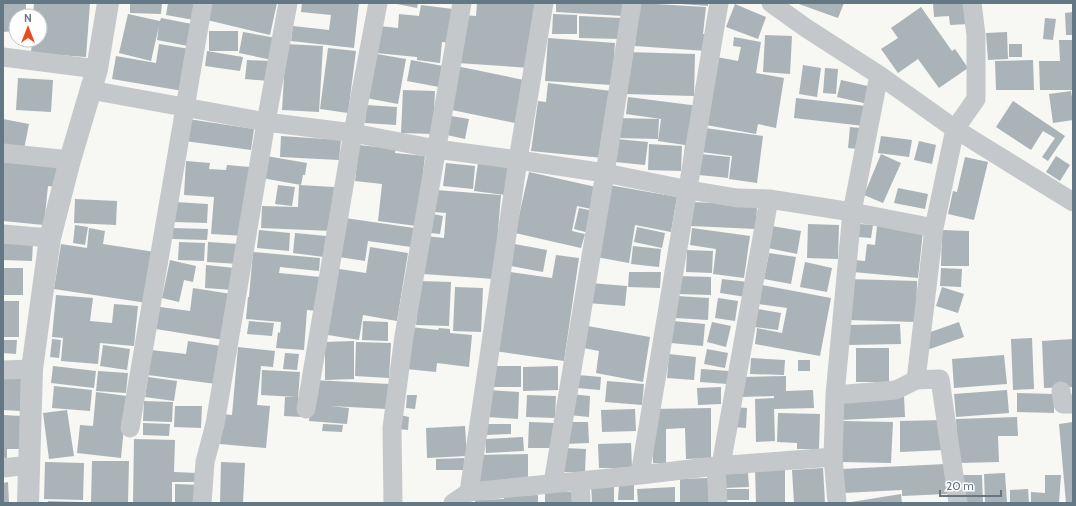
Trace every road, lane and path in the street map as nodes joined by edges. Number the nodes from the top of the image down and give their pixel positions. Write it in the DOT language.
graph roads {
  1 [pos="108,3"];
  2 [pos="203,3"];
  3 [pos="288,3"];
  4 [pos="378,3"];
  5 [pos="462,3"];
  6 [pos="544,3"];
  7 [pos="632,3"];
  8 [pos="719,3"];
  9 [pos="771,3"];
  10 [pos="972,3"];
  11 [pos="3,57"];
  12 [pos="97,69"];
  13 [pos="879,75"];
  14 [pos="90,90"];
  15 [pos="184,107"];
  16 [pos="266,122"];
  17 [pos="955,129"];
  18 [pos="353,133"];
  19 [pos="436,149"];
  20 [pos="3,153"];
  21 [pos="70,160"];
  22 [pos="518,160"];
  23 [pos="605,173"];
  24 [pos="689,190"];
  25 [pos="769,199"];
  26 [pos="1073,202"];
  27 [pos="852,212"];
  28 [pos="934,228"];
  29 [pos="3,234"];
  30 [pos="50,238"];
  31 [pos="32,369"];
  32 [pos="3,370"];
  33 [pos="916,380"];
  34 [pos="835,395"];
  35 [pos="306,409"];
  36 [pos="130,428"];
  37 [pos="833,457"];
  38 [pos="29,465"];
  39 [pos="718,466"];
  40 [pos="3,468"];
  41 [pos="640,475"];
  42 [pos="580,482"];
  43 [pos="552,483"];
  44 [pos="469,492"];
  45 [pos="28,503"];
  46 [pos="202,503"];
  47 [pos="393,503"];
  48 [pos="453,503"];
  49 [pos="581,503"];
  50 [pos="718,503"];
  51 [pos="837,503"];
  52 [pos="958,503"];
  1 -- 12 [label="street"];
  2 -- 15 [label="street"];
  3 -- 16 [label="street"];
  4 -- 18 [label="street"];
  5 -- 19 [label="street"];
  6 -- 22 [label="street"];
  7 -- 23 [label="street"];
  8 -- 24 [label="street"];
  9 -- 13 [label="street"];
  10 -- 17 [label="street"];
  11 -- 12 [label="street"];
  12 -- 14 [label="street"];
  13 -- 17 [label="street"];
  13 -- 27 [label="street"];
  14 -- 15 [label="street"];
  14 -- 21 [label="street"];
  15 -- 16 [label="street"];
  15 -- 36 [label="street"];
  16 -- 18 [label="street"];
  16 -- 46 [label="street"];
  17 -- 26 [label="street"];
  17 -- 28 [label="street"];
  18 -- 19 [label="street"];
  18 -- 35 [label="street"];
  19 -- 22 [label="street"];
  19 -- 47 [label="street"];
  20 -- 21 [label="street"];
  21 -- 30 [label="street"];
  22 -- 23 [label="street"];
  22 -- 44 [label="street"];
  23 -- 24 [label="street"];
  23 -- 43 [label="street"];
  24 -- 25 [label="street"];
  24 -- 41 [label="street"];
  25 -- 27 [label="street"];
  25 -- 39 [label="street"];
  27 -- 28 [label="street"];
  27 -- 34 [label="street"];
  28 -- 33 [label="street"];
  29 -- 30 [label="street"];
  30 -- 31 [label="street"];
  31 -- 32 [label="street"];
  31 -- 38 [label="street"];
  33 -- 34 [label="street"];
  33 -- 52 [label="street"];
  34 -- 37 [label="street"];
  37 -- 39 [label="street"];
  37 -- 51 [label="street"];
  38 -- 40 [label="street"];
  38 -- 45 [label="street"];
  39 -- 41 [label="street"];
  39 -- 50 [label="street"];
  41 -- 42 [label="street"];
  42 -- 43 [label="street"];
  42 -- 49 [label="street"];
  43 -- 44 [label="street"];
  44 -- 48 [label="street"];
}
